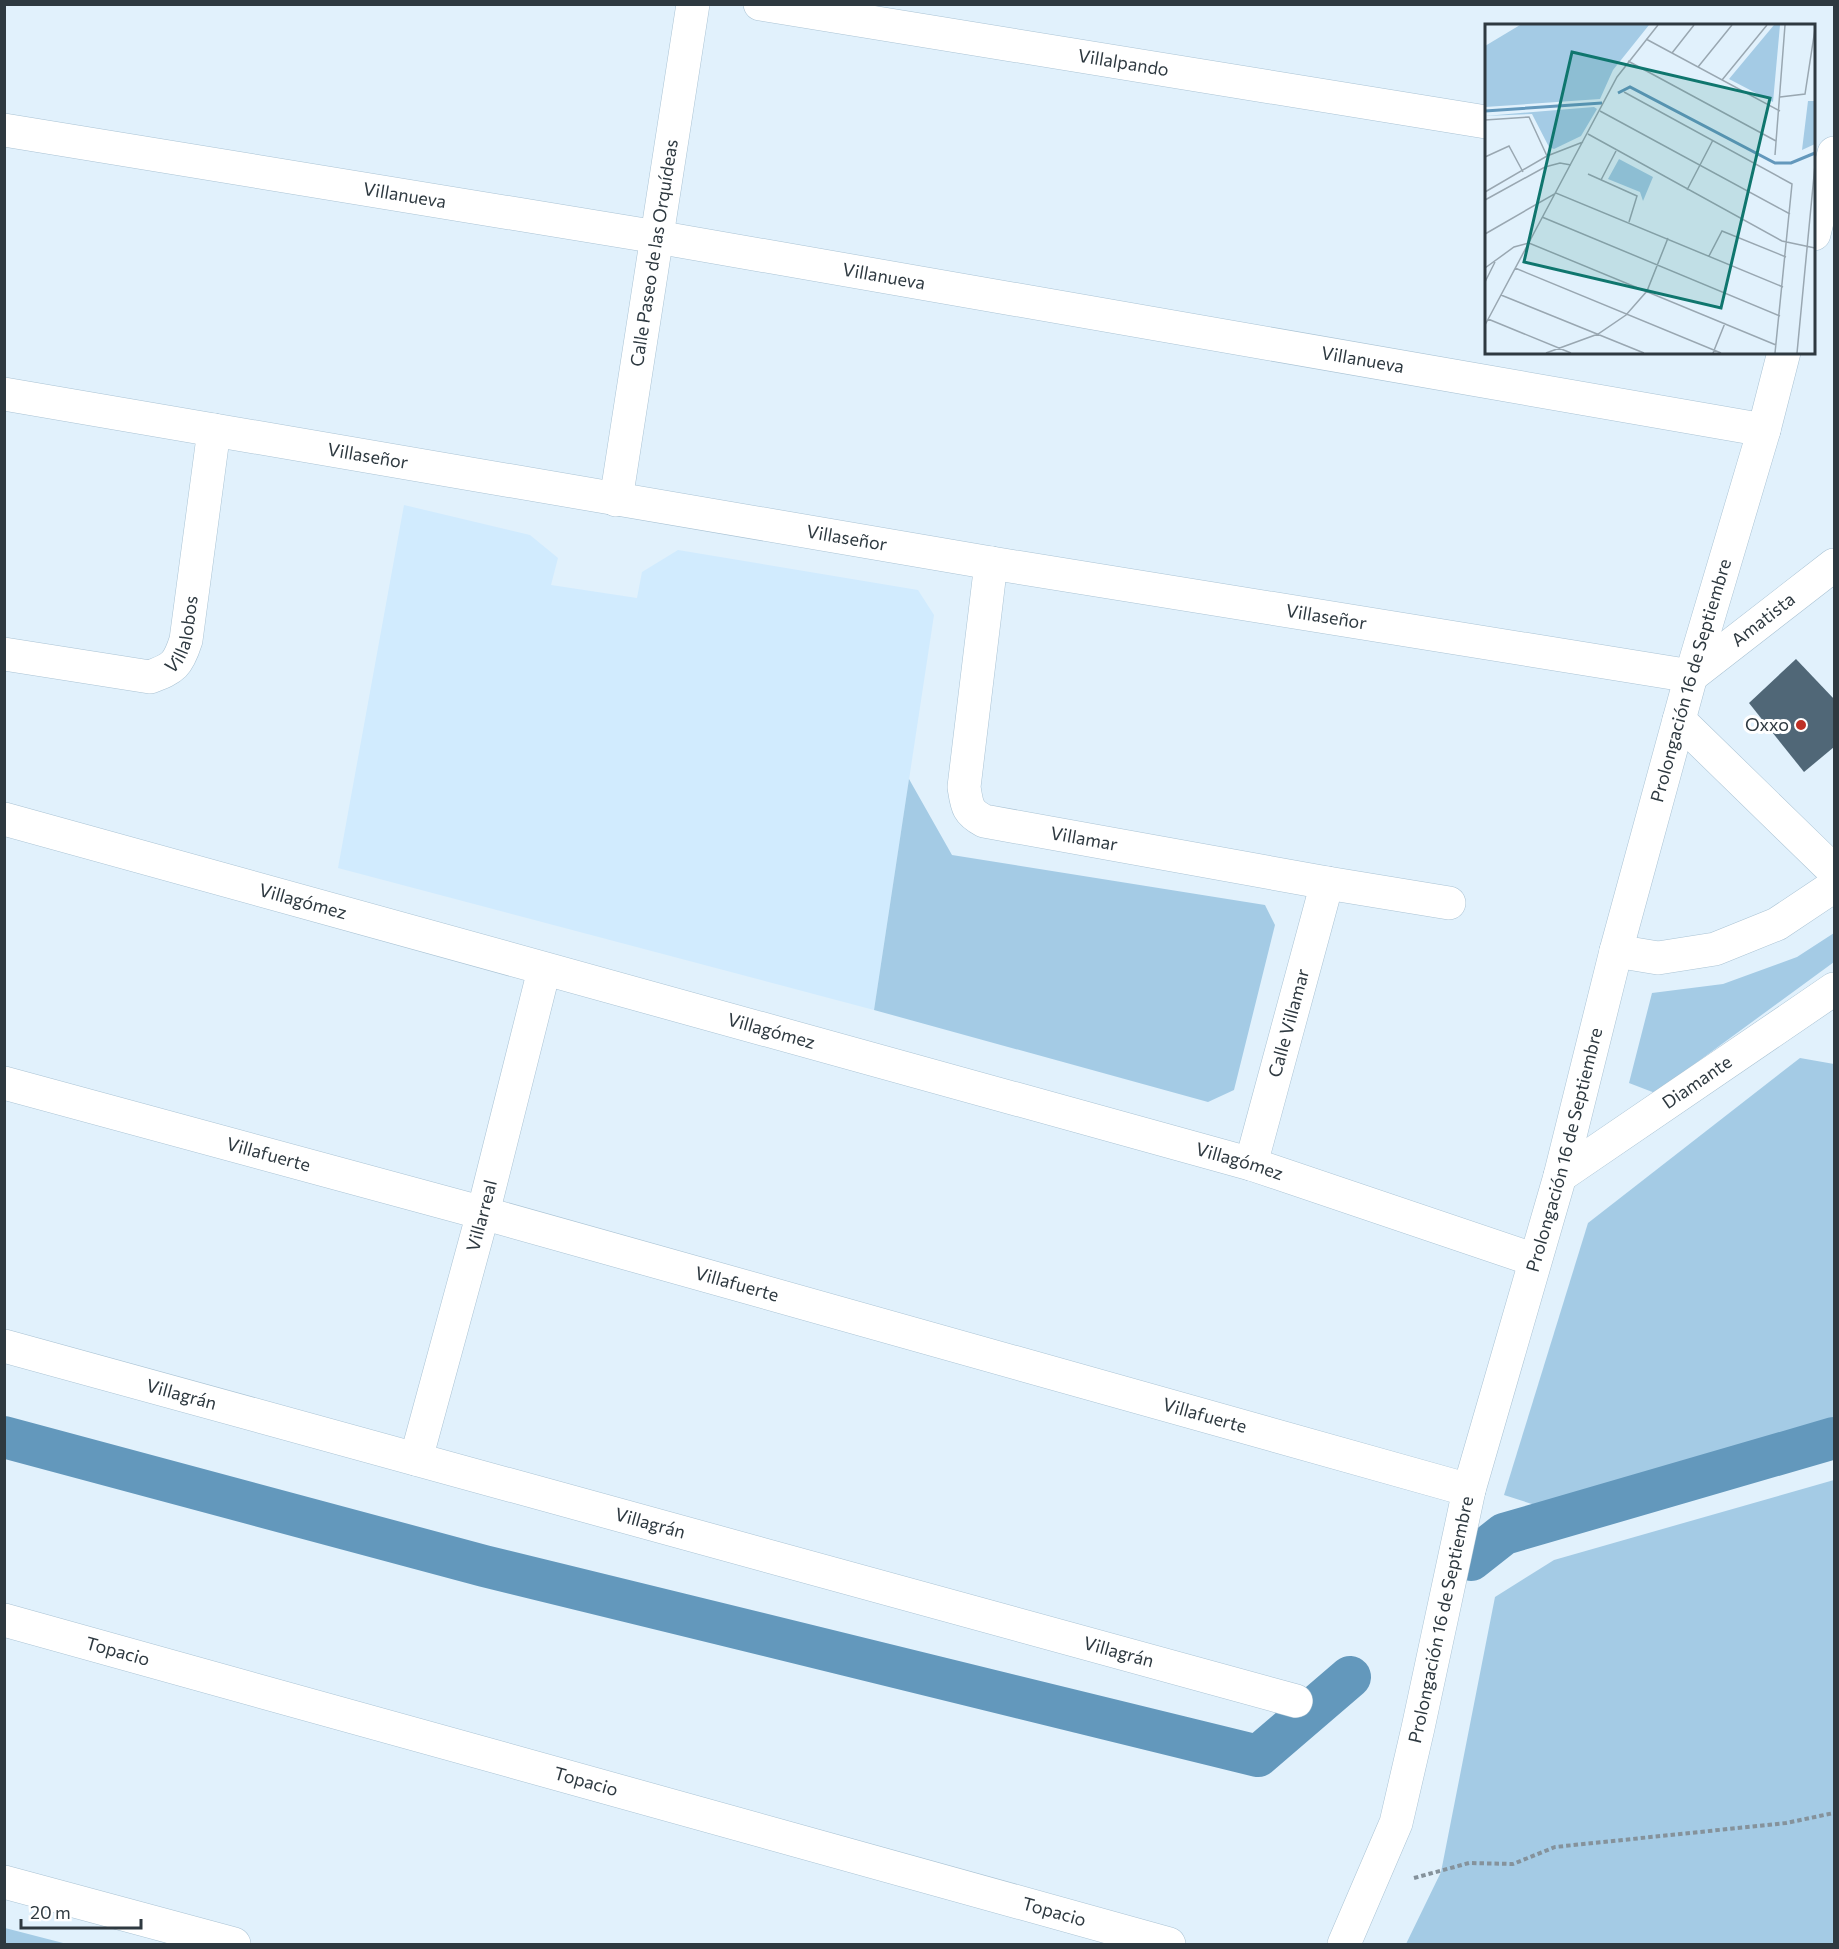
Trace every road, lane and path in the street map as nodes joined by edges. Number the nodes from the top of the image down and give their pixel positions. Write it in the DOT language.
graph roads {
  1 [pos="693,4"];
  2 [pos="760,4"];
  3 [pos="1485,122"];
  4 [pos="4,130"];
  5 [pos="1828,170"];
  6 [pos="1815,229"];
  7 [pos="657,237"];
  8 [pos="1783,354"];
  9 [pos="4,394"];
  10 [pos="214,430"];
  11 [pos="1764,430"];
  12 [pos="616,500"];
  13 [pos="991,563"];
  14 [pos="1834,565"];
  15 [pos="4,654"];
  16 [pos="1691,676"];
  17 [pos="1678,720"];
  18 [pos="4,819"];
  19 [pos="1834,871"];
  20 [pos="1327,883"];
  21 [pos="1834,886"];
  22 [pos="1449,903"];
  23 [pos="1616,951"];
  24 [pos="544,970"];
  25 [pos="1834,989"];
  26 [pos="4,1083"];
  27 [pos="1251,1164"];
  28 [pos="1560,1176"];
  29 [pos="483,1213"];
  30 [pos="1535,1260"];
  31 [pos="4,1346"];
  32 [pos="416,1459"];
  33 [pos="1469,1490"];
  34 [pos="4,1620"];
  35 [pos="1296,1701"];
  36 [pos="1834,1813"];
  37 [pos="4,1882"];
  38 [pos="1368,1890"];
  39 [pos="234,1944"];
  40 [pos="1169,1944"];
  41 [pos="1344,1944"];
  1 -- 7 [label="street, Calle Paseo de las Orquídeas"];
  2 -- 3 [label="street, Villalpando"];
  4 -- 7 [label="street, Villanueva"];
  5 -- 6 [label="street"];
  7 -- 11 [label="street, Villanueva"];
  7 -- 12 [label="street, Calle Paseo de las Orquídeas"];
  8 -- 11 [label="street, Prolongación 16 de Septiembre"];
  9 -- 10 [label="street, Villaseñor"];
  10 -- 12 [label="street, Villaseñor"];
  10 -- 15 [label="street, Villalobos"];
  11 -- 16 [label="street, Prolongación 16 de Septiembre"];
  12 -- 13 [label="street, Villaseñor"];
  13 -- 16 [label="street, Villaseñor"];
  13 -- 20 [label="street, Villamar"];
  14 -- 16 [label="street, Amatista"];
  16 -- 17 [label="street, Prolongación 16 de Septiembre"];
  17 -- 19 [label="street"];
  17 -- 23 [label="street, Prolongación 16 de Septiembre"];
  18 -- 24 [label="street, Villagómez"];
  20 -- 22 [label="street, Villamar"];
  20 -- 27 [label="street, Calle Villamar"];
  21 -- 23 [label="street"];
  23 -- 28 [label="street, Prolongación 16 de Septiembre"];
  24 -- 27 [label="street, Villagómez"];
  24 -- 29 [label="street, Villarreal"];
  25 -- 28 [label="street, Diamante"];
  26 -- 29 [label="street, Villafuerte"];
  27 -- 30 [label="street, Villagómez"];
  28 -- 30 [label="street, Prolongación 16 de Septiembre"];
  29 -- 32 [label="street, Villarreal"];
  29 -- 33 [label="street, Villafuerte"];
  30 -- 33 [label="street, Prolongación 16 de Septiembre"];
  31 -- 32 [label="street, Villagrán"];
  32 -- 35 [label="street, Villagrán"];
  33 -- 38 [label="street, Prolongación 16 de Septiembre"];
  34 -- 40 [label="street, Topacio"];
  36 -- 38 [label="path"];
  37 -- 39 [label="street"];
  38 -- 41 [label="street, Prolongación 16 de Septiembre"];
}
